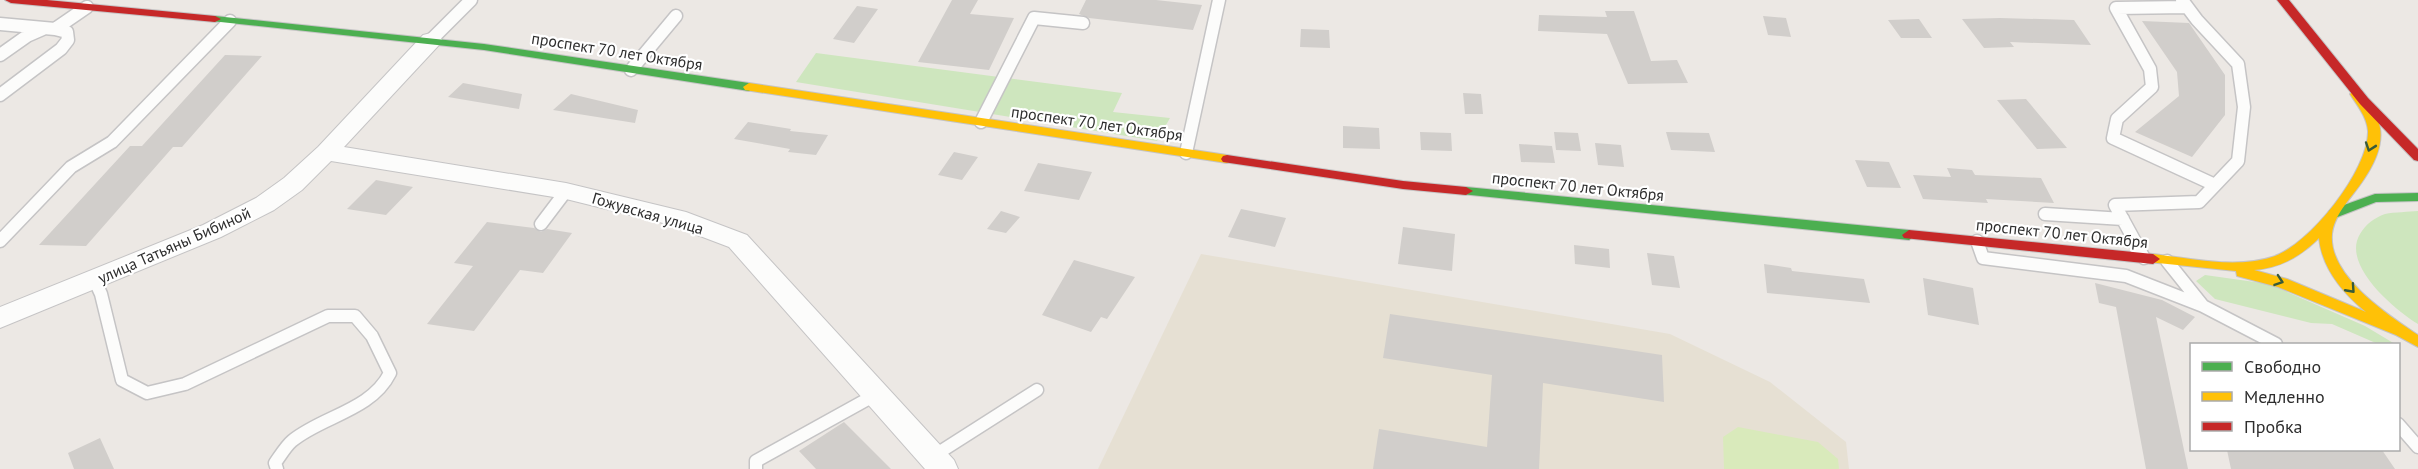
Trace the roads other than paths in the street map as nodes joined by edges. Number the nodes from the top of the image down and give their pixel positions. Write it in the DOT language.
graph roads {
  1 [pos="11,0"];
  2 [pos="471,0"];
  3 [pos="1219,0"];
  4 [pos="2283,0"];
  5 [pos="2184,4"];
  6 [pos="87,7"];
  7 [pos="676,16"];
  8 [pos="230,21"];
  9 [pos="1083,23"];
  10 [pos="0,24"];
  11 [pos="49,29"];
  12 [pos="430,40"];
  13 [pos="0,55"];
  14 [pos="631,70"];
  15 [pos="0,94"];
  16 [pos="2356,94"];
  17 [pos="981,123"];
  18 [pos="326,152"];
  19 [pos="1186,153"];
  20 [pos="2418,157"];
  21 [pos="2215,185"];
  22 [pos="566,191"];
  23 [pos="2418,197"];
  24 [pos="2045,214"];
  25 [pos="2333,216"];
  26 [pos="2123,219"];
  27 [pos="541,224"];
  28 [pos="0,240"];
  29 [pos="1977,241"];
  30 [pos="2144,258"];
  31 [pos="2166,260"];
  32 [pos="2181,261"];
  33 [pos="95,281"];
  34 [pos="2203,306"];
  35 [pos="0,318"];
  36 [pos="2403,333"];
  37 [pos="2418,342"];
  38 [pos="2272,343"];
  39 [pos="1037,390"];
  40 [pos="875,395"];
  41 [pos="2400,426"];
  42 [pos="2418,447"];
  43 [pos="938,463"];
  44 [pos="277,469"];
  45 [pos="756,469"];
  1 -- 6 [label="main road, проспект 70 лет Октября"];
  2 -- 12 [label="lane"];
  3 -- 19 [label="lane"];
  4 -- 16 [label="main road"];
  5 -- 21 [label="lane"];
  5 -- 21 [label="lane"];
  6 -- 8 [label="main road, проспект 70 лет Октября"];
  6 -- 11 [label="lane"];
  7 -- 14 [label="lane"];
  8 -- 12 [label="main road, проспект 70 лет Октября"];
  8 -- 28 [label="lane"];
  9 -- 17 [label="lane"];
  10 -- 11 [label="lane"];
  11 -- 13 [label="lane"];
  11 -- 15 [label="lane"];
  12 -- 14 [label="main road, проспект 70 лет Октября"];
  12 -- 18 [label="street, улица Татьяны Бибиной"];
  14 -- 17 [label="main road, проспект 70 лет Октября"];
  16 -- 20 [label="main road"];
  16 -- 25 [label="main road, one-way"];
  17 -- 19 [label="main road, проспект 70 лет Октября"];
  18 -- 22 [label="street, Гожувская улица"];
  18 -- 33 [label="street, улица Татьяны Бибиной"];
  19 -- 29 [label="main road, проспект 70 лет Октября"];
  21 -- 26 [label="lane"];
  22 -- 27 [label="lane"];
  22 -- 40 [label="street, Гожувская улица"];
  23 -- 25 [label="main road"];
  24 -- 26 [label="lane"];
  25 -- 32 [label="main road, проспект 70 лет Октября"];
  25 -- 36 [label="main road, one-way"];
  26 -- 30 [label="lane"];
  29 -- 30 [label="main road, проспект 70 лет Октября"];
  29 -- 34 [label="lane"];
  30 -- 31 [label="main road, проспект 70 лет Октября"];
  31 -- 32 [label="main road, проспект 70 лет Октября"];
  31 -- 34 [label="lane"];
  32 -- 36 [label="main road, проспект 70 лет Октября, one-way"];
  33 -- 35 [label="street, улица Татьяны Бибиной"];
  33 -- 44 [label="lane"];
  34 -- 38 [label="lane"];
  36 -- 37 [label="main road"];
  39 -- 43 [label="lane"];
  40 -- 43 [label="street, Гожувская улица"];
  40 -- 45 [label="lane"];
  41 -- 42 [label="lane"];
}
